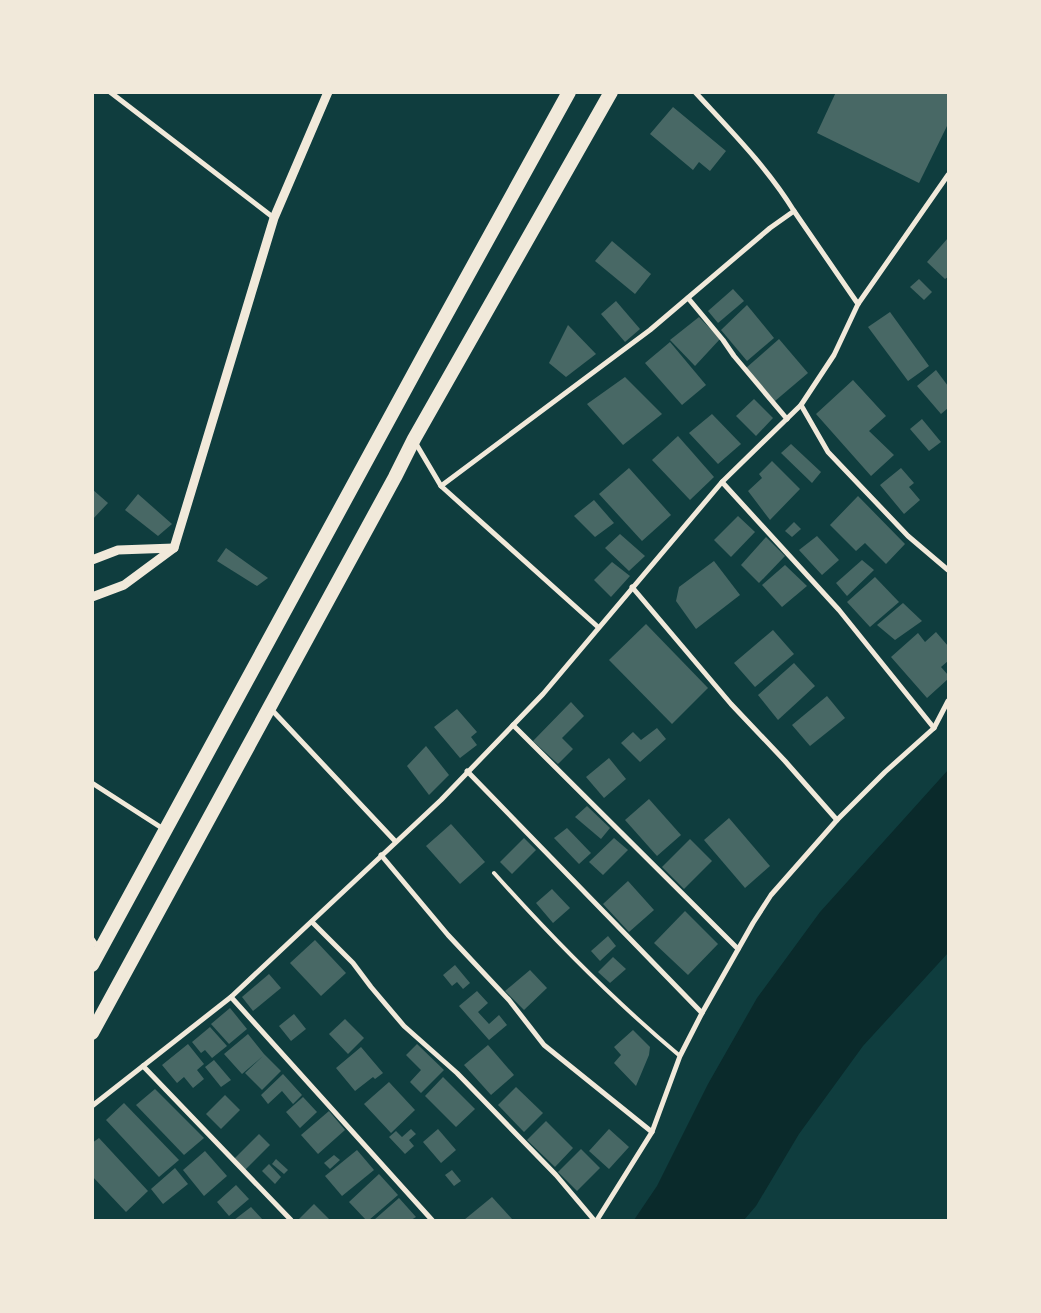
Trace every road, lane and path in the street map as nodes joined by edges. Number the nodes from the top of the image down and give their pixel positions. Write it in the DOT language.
graph roads {
  1 [pos="110,92"];
  2 [pos="322,92"];
  3 [pos="328,92"];
  4 [pos="569,92"];
  5 [pos="611,92"];
  6 [pos="695,92"];
  7 [pos="307,142"];
  8 [pos="948,175"];
  9 [pos="794,211"];
  10 [pos="274,218"];
  11 [pos="688,298"];
  12 [pos="858,304"];
  13 [pos="801,405"];
  14 [pos="786,419"];
  15 [pos="414,439"];
  16 [pos="722,482"];
  17 [pos="441,486"];
  18 [pos="174,548"];
  19 [pos="92,560"];
  20 [pos="948,570"];
  21 [pos="632,588"];
  22 [pos="92,597"];
  23 [pos="598,627"];
  24 [pos="948,701"];
  25 [pos="270,707"];
  26 [pos="514,725"];
  27 [pos="934,728"];
  28 [pos="467,771"];
  29 [pos="92,783"];
  30 [pos="837,820"];
  31 [pos="166,831"];
  32 [pos="396,841"];
  33 [pos="381,855"];
  34 [pos="494,873"];
  35 [pos="312,922"];
  36 [pos="96,945"];
  37 [pos="738,949"];
  38 [pos="92,966"];
  39 [pos="231,997"];
  40 [pos="702,1013"];
  41 [pos="92,1032"];
  42 [pos="680,1056"];
  43 [pos="144,1066"];
  44 [pos="92,1106"];
  45 [pos="652,1132"];
  46 [pos="291,1220"];
  47 [pos="432,1220"];
  48 [pos="595,1220"];
  1 -- 10 [label="street"];
  2 -- 7 [label="street"];
  3 -- 7 [label="street"];
  4 -- 31 [label="highway"];
  5 -- 15 [label="highway"];
  6 -- 9 [label="street"];
  7 -- 10 [label="street"];
  8 -- 12 [label="street"];
  9 -- 11 [label="street"];
  9 -- 12 [label="street"];
  10 -- 18 [label="street"];
  11 -- 14 [label="street"];
  11 -- 17 [label="street"];
  12 -- 13 [label="street"];
  13 -- 14 [label="street"];
  13 -- 20 [label="street"];
  14 -- 16 [label="street"];
  15 -- 17 [label="street"];
  15 -- 25 [label="highway"];
  16 -- 21 [label="street"];
  16 -- 27 [label="street"];
  17 -- 23 [label="street"];
  18 -- 19 [label="street"];
  18 -- 22 [label="street"];
  21 -- 23 [label="street"];
  21 -- 30 [label="street"];
  23 -- 26 [label="street"];
  24 -- 27 [label="street"];
  25 -- 32 [label="street"];
  25 -- 41 [label="highway"];
  26 -- 28 [label="street"];
  26 -- 37 [label="street"];
  27 -- 30 [label="street"];
  28 -- 32 [label="street"];
  28 -- 40 [label="street"];
  29 -- 31 [label="street"];
  30 -- 37 [label="street"];
  31 -- 36 [label="highway"];
  32 -- 33 [label="street"];
  33 -- 35 [label="street"];
  33 -- 45 [label="street"];
  34 -- 42 [label="lane"];
  35 -- 39 [label="street"];
  35 -- 48 [label="street"];
  36 -- 38 [label="highway"];
  37 -- 40 [label="street"];
  39 -- 43 [label="street"];
  39 -- 47 [label="street"];
  40 -- 42 [label="street"];
  42 -- 45 [label="street"];
  43 -- 44 [label="street"];
  43 -- 46 [label="street"];
  45 -- 48 [label="street"];
}
